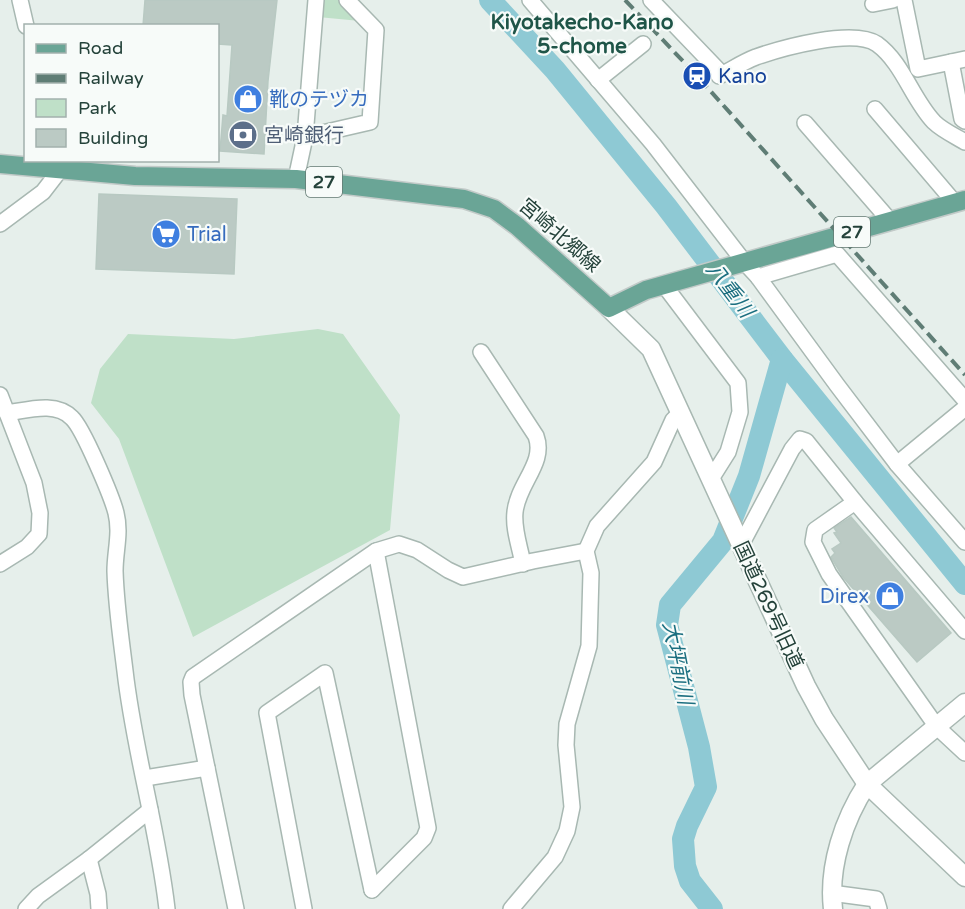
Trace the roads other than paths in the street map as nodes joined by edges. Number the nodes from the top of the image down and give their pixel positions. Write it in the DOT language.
graph roads {
  1 [pos="20,0"];
  2 [pos="316,0"];
  3 [pos="347,0"];
  4 [pos="530,0"];
  5 [pos="651,0"];
  6 [pos="893,0"];
  7 [pos="904,0"];
  8 [pos="873,4"];
  9 [pos="26,24"];
  10 [pos="643,44"];
  11 [pos="958,61"];
  12 [pos="598,80"];
  13 [pos="875,109"];
  14 [pos="965,121"];
  15 [pos="805,123"];
  16 [pos="305,137"];
  17 [pos="965,142"];
  18 [pos="0,164"];
  19 [pos="59,166"];
  20 [pos="296,179"];
  21 [pos="960,202"];
  22 [pos="891,222"];
  23 [pos="0,224"];
  24 [pos="742,264"];
  25 [pos="758,277"];
  26 [pos="669,283"];
  27 [pos="609,308"];
  28 [pos="481,352"];
  29 [pos="0,395"];
  30 [pos="965,400"];
  31 [pos="965,408"];
  32 [pos="7,413"];
  33 [pos="680,413"];
  34 [pos="897,464"];
  35 [pos="711,479"];
  36 [pos="855,502"];
  37 [pos="739,539"];
  38 [pos="965,542"];
  39 [pos="376,551"];
  40 [pos="586,551"];
  41 [pos="0,564"];
  42 [pos="523,564"];
  43 [pos="965,631"];
  44 [pos="965,703"];
  45 [pos="937,727"];
  46 [pos="965,753"];
  47 [pos="207,768"];
  48 [pos="145,778"];
  49 [pos="867,784"];
  50 [pos="150,810"];
  51 [pos="89,859"];
  52 [pos="965,877"];
  53 [pos="832,901"];
  54 [pos="26,909"];
  55 [pos="99,909"];
  56 [pos="167,909"];
  57 [pos="236,909"];
  58 [pos="304,909"];
  59 [pos="511,909"];
  60 [pos="879,909"];
  1 -- 9 [label="street"];
  2 -- 16 [label="street"];
  3 -- 16 [label="street"];
  4 -- 12 [label="street"];
  5 -- 17 [label="street"];
  6 -- 8 [label="street"];
  7 -- 11 [label="street"];
  10 -- 12 [label="street"];
  11 -- 14 [label="street"];
  12 -- 24 [label="street"];
  13 -- 21 [label="street"];
  15 -- 22 [label="street"];
  16 -- 20 [label="street"];
  18 -- 19 [label="main road, 宮崎北郷線 / 27"];
  19 -- 20 [label="main road, 宮崎北郷線 / 27"];
  19 -- 23 [label="street"];
  20 -- 27 [label="main road, 宮崎北郷線 / 27"];
  21 -- 22 [label="main road, 27"];
  22 -- 24 [label="main road, 27"];
  24 -- 25 [label="street"];
  24 -- 26 [label="main road, 27"];
  25 -- 30 [label="street"];
  25 -- 34 [label="street"];
  26 -- 27 [label="main road, 27"];
  26 -- 35 [label="street"];
  27 -- 33 [label="street, 国道269号旧道"];
  28 -- 42 [label="street"];
  29 -- 32 [label="street"];
  31 -- 34 [label="street"];
  32 -- 41 [label="street"];
  32 -- 48 [label="street"];
  33 -- 35 [label="street, 国道269号旧道"];
  33 -- 40 [label="street"];
  34 -- 38 [label="street"];
  35 -- 37 [label="street, 国道269号旧道"];
  36 -- 37 [label="street"];
  36 -- 43 [label="street"];
  36 -- 45 [label="street"];
  37 -- 49 [label="street, 国道269号旧道"];
  39 -- 42 [label="street"];
  39 -- 47 [label="street"];
  39 -- 58 [label="street"];
  40 -- 42 [label="street"];
  40 -- 59 [label="street"];
  44 -- 45 [label="street"];
  45 -- 46 [label="street"];
  45 -- 49 [label="street"];
  47 -- 48 [label="street"];
  47 -- 57 [label="street"];
  48 -- 50 [label="street"];
  49 -- 52 [label="street, 国道269号旧道"];
  49 -- 53 [label="street"];
  50 -- 51 [label="street"];
  50 -- 56 [label="street"];
  51 -- 54 [label="street"];
  51 -- 55 [label="street"];
  53 -- 60 [label="street"];
}
